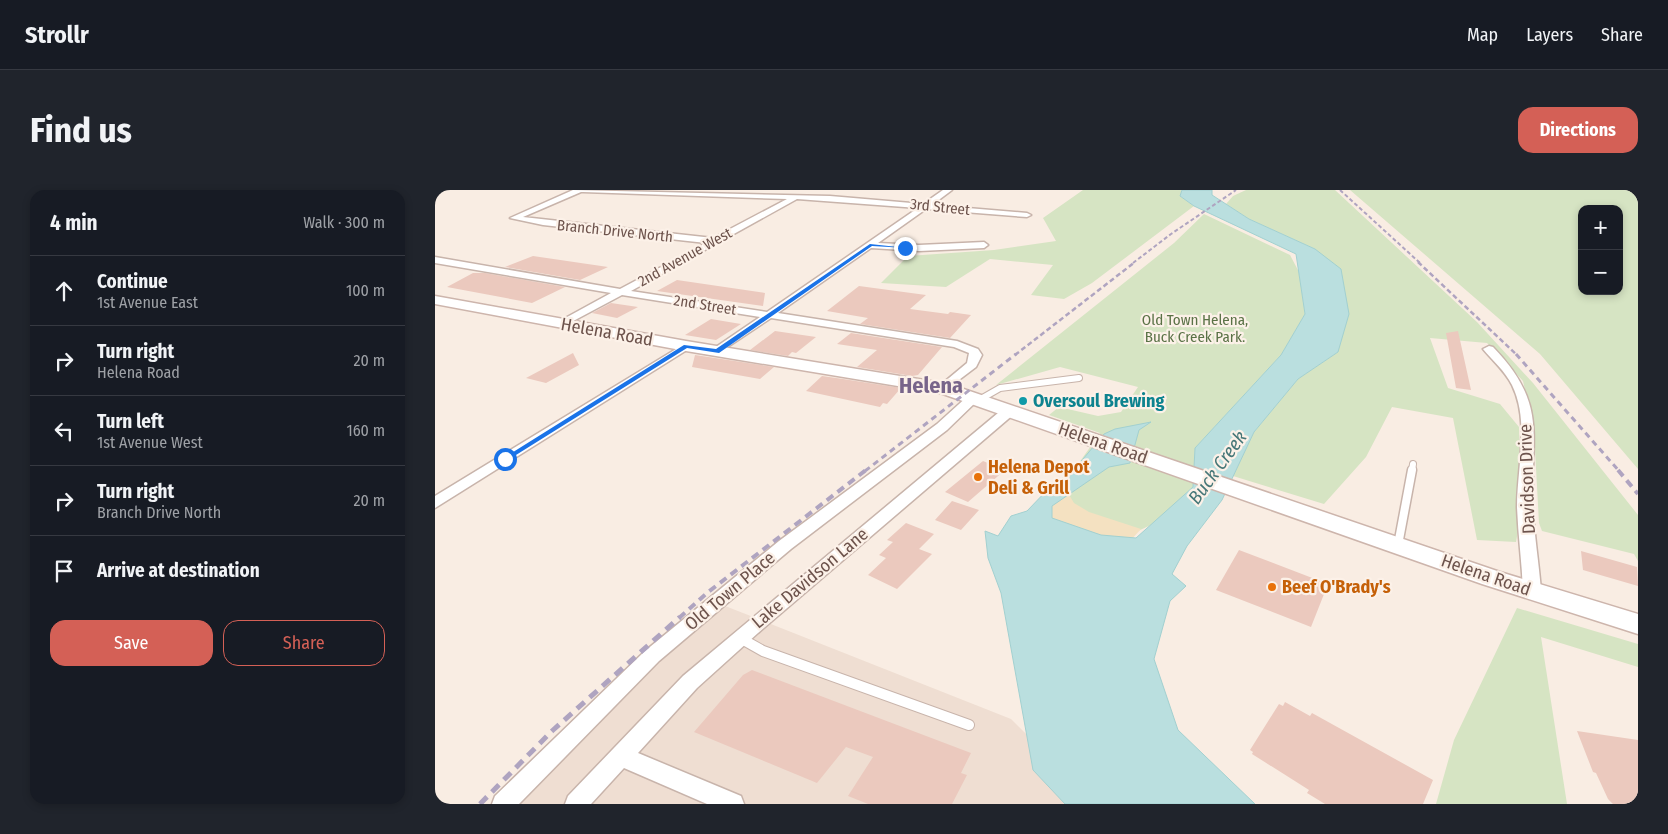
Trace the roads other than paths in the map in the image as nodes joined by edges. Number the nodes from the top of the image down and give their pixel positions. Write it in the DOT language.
graph roads {
  1 [pos="579,190"];
  2 [pos="583,190"];
  3 [pos="808,190"];
  4 [pos="948,190"];
  5 [pos="797,196"];
  6 [pos="927,206"];
  7 [pos="1027,215"];
  8 [pos="714,242"];
  9 [pos="871,245"];
  10 [pos="984,245"];
  11 [pos="435,260"];
  12 [pos="621,292"];
  13 [pos="435,300"];
  14 [pos="770,315"];
  15 [pos="562,324"];
  16 [pos="686,346"];
  17 [pos="1489,349"];
  18 [pos="717,351"];
  19 [pos="1079,378"];
  20 [pos="943,388"];
  21 [pos="976,399"];
  22 [pos="1009,411"];
  23 [pos="1413,464"];
  24 [pos="435,503"];
  25 [pos="1398,545"];
  26 [pos="1532,591"];
  27 [pos="1638,624"];
  28 [pos="740,638"];
  29 [pos="969,725"];
  30 [pos="621,756"];
  31 [pos="503,804"];
  32 [pos="576,804"];
  33 [pos="733,804"];
  1 -- 8 [label="street, Branch Drive North"];
  2 -- 5 [label="street, 3rd Street"];
  3 -- 5 [label="street, 2nd Avenue West"];
  4 -- 6 [label="street"];
  5 -- 6 [label="street, 3rd Street"];
  5 -- 8 [label="street, 2nd Avenue West"];
  6 -- 7 [label="street, 3rd Street"];
  6 -- 9 [label="street"];
  8 -- 12 [label="street, 2nd Avenue West"];
  9 -- 10 [label="street"];
  9 -- 14 [label="street"];
  11 -- 12 [label="street, 2nd Street"];
  12 -- 14 [label="street, 2nd Street"];
  12 -- 15 [label="street, 2nd Avenue West"];
  13 -- 15 [label="main road, Helena Road"];
  14 -- 18 [label="street"];
  14 -- 20 [label="street, 2nd Street"];
  15 -- 16 [label="main road, Helena Road"];
  16 -- 18 [label="main road, Helena Road"];
  16 -- 24 [label="street"];
  17 -- 26 [label="street, Davidson Drive"];
  18 -- 20 [label="main road, Helena Road"];
  19 -- 21 [label="lane"];
  20 -- 21 [label="main road, Helena Road"];
  21 -- 22 [label="main road, Helena Road"];
  21 -- 31 [label="street, Old Town Place"];
  22 -- 25 [label="main road, Helena Road"];
  22 -- 28 [label="street, Lake Davidson Lane"];
  23 -- 25 [label="lane"];
  25 -- 26 [label="main road, Helena Road"];
  26 -- 27 [label="main road, Helena Road"];
  28 -- 29 [label="lane"];
  28 -- 30 [label="street, Lake Davidson Lane"];
  30 -- 32 [label="street, Lake Davidson Lane"];
  30 -- 33 [label="street"];
}
